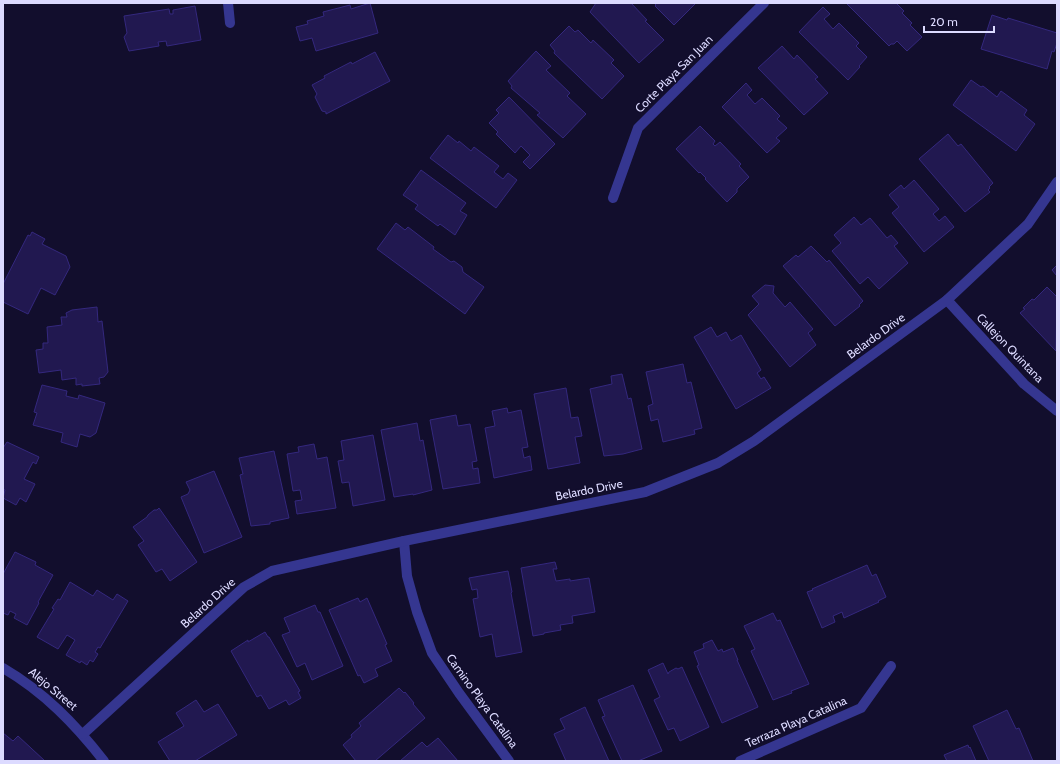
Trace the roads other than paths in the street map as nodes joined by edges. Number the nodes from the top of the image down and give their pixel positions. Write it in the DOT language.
graph roads {
  1 [pos="228,3"];
  2 [pos="764,3"];
  3 [pos="230,23"];
  4 [pos="1057,182"];
  5 [pos="613,198"];
  6 [pos="947,300"];
  7 [pos="1057,411"];
  8 [pos="404,541"];
  9 [pos="891,666"];
  10 [pos="3,668"];
  11 [pos="83,734"];
  12 [pos="104,761"];
  13 [pos="509,761"];
  14 [pos="740,761"];
  1 -- 3 [label="street"];
  2 -- 5 [label="street, Corte Playa San Juan"];
  4 -- 6 [label="street, Belardo Drive"];
  6 -- 7 [label="street, Callejon Quintana"];
  6 -- 8 [label="street, Belardo Drive"];
  8 -- 11 [label="street, Belardo Drive"];
  8 -- 13 [label="street, Camino Playa Catalina"];
  9 -- 14 [label="street, Terraza Playa Catalina"];
  10 -- 11 [label="street, Alejo Street"];
  11 -- 12 [label="street, Alejo Street"];
}
